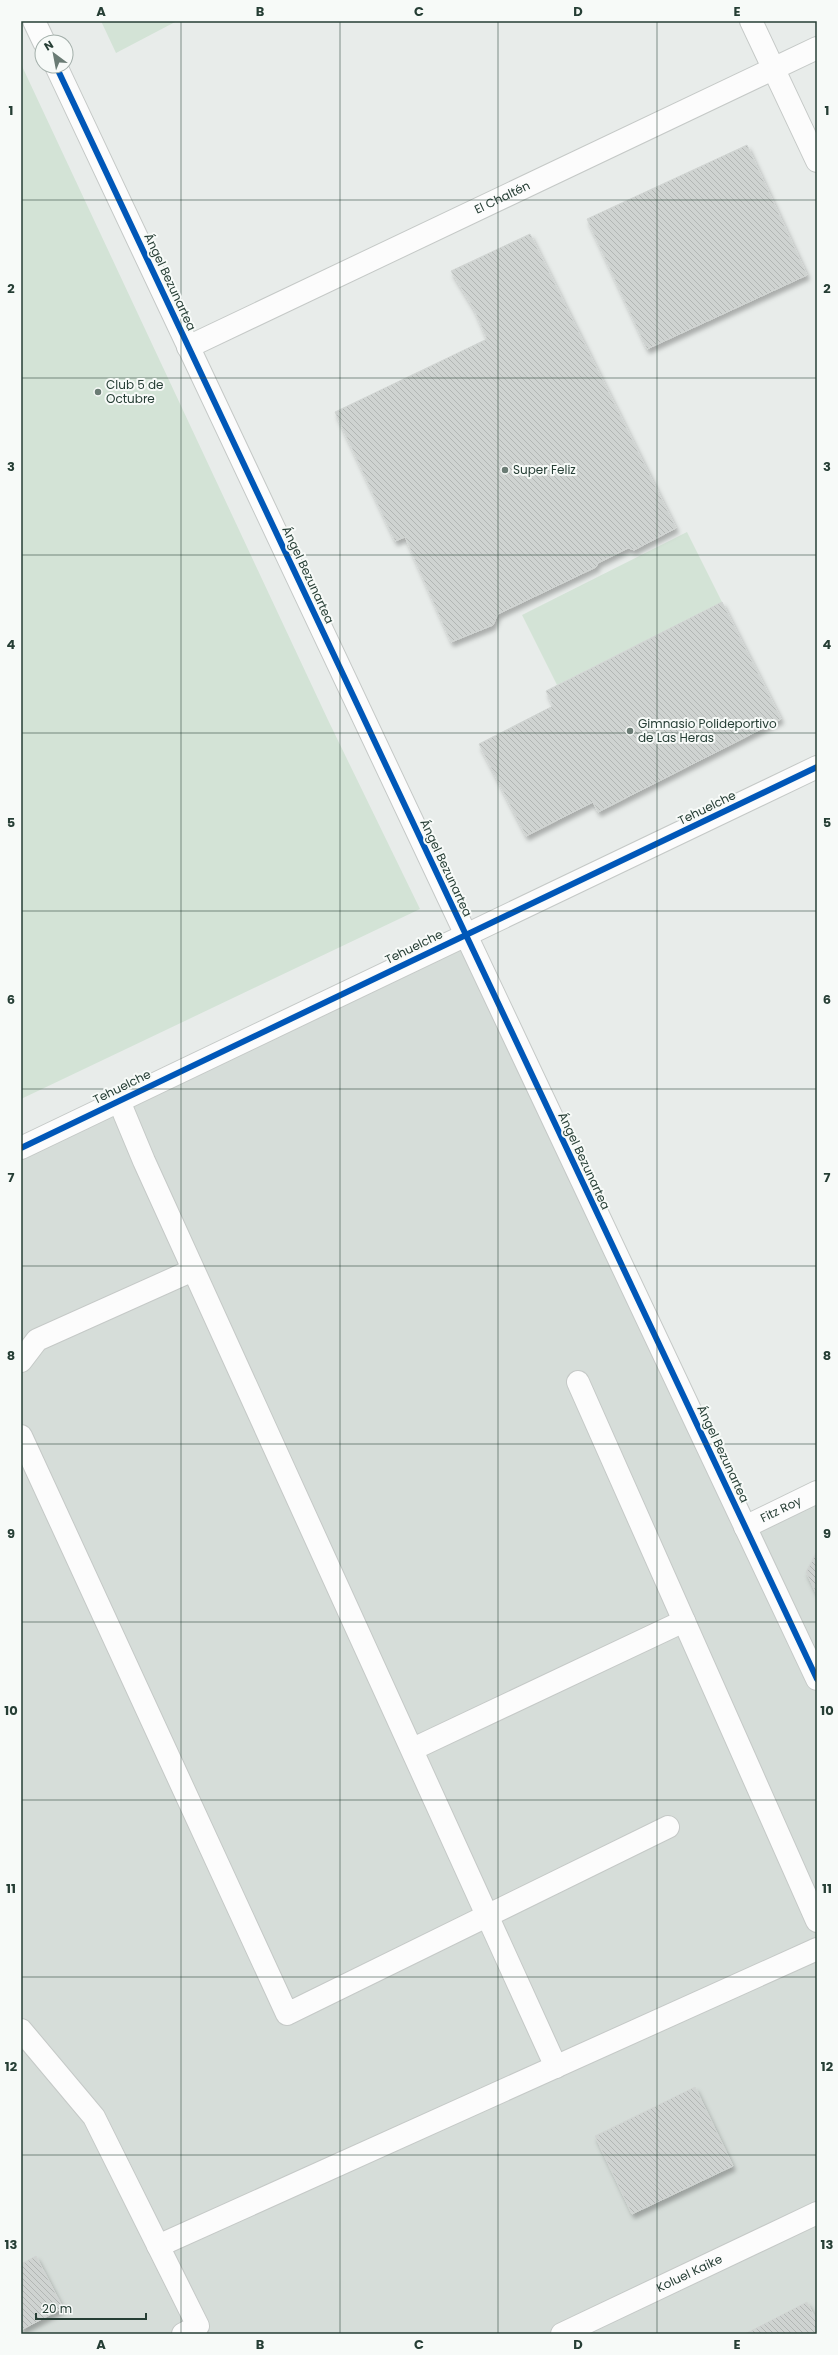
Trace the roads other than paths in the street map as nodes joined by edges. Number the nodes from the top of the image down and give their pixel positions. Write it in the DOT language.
graph roads {
  1 [pos="34,21"];
  2 [pos="751,21"];
  3 [pos="40,34"];
  4 [pos="817,48"];
  5 [pos="773,69"];
  6 [pos="60,74"];
  7 [pos="817,161"];
  8 [pos="188,347"];
  9 [pos="817,767"];
  10 [pos="466,935"];
  11 [pos="119,1101"];
  12 [pos="21,1148"];
  13 [pos="193,1270"];
  14 [pos="21,1362"];
  15 [pos="578,1382"];
  16 [pos="21,1436"];
  17 [pos="817,1492"];
  18 [pos="745,1527"];
  19 [pos="684,1621"];
  20 [pos="817,1679"];
  21 [pos="413,1749"];
  22 [pos="668,1827"];
  23 [pos="487,1914"];
  24 [pos="817,1921"];
  25 [pos="817,1949"];
  26 [pos="21,2030"];
  27 [pos="556,2066"];
  28 [pos="817,2213"];
  29 [pos="158,2246"];
  30 [pos="183,2334"];
  31 [pos="562,2334"];
  1 -- 3 [label="street"];
  2 -- 5 [label="street"];
  4 -- 5 [label="street, El Chaltén"];
  5 -- 7 [label="street"];
  5 -- 8 [label="street, El Chaltén"];
  6 -- 8 [label="street, Ángel Bezunartea"];
  8 -- 10 [label="street, Ángel Bezunartea"];
  9 -- 10 [label="street, Tehuelche"];
  10 -- 11 [label="street, Tehuelche"];
  10 -- 18 [label="street, Ángel Bezunartea"];
  11 -- 12 [label="street, Tehuelche"];
  11 -- 13 [label="street"];
  13 -- 14 [label="street"];
  13 -- 21 [label="street"];
  15 -- 19 [label="street"];
  16 -- 23 [label="street"];
  17 -- 18 [label="street, Fitz Roy"];
  18 -- 20 [label="street, Ángel Bezunartea"];
  19 -- 21 [label="street"];
  19 -- 24 [label="street"];
  21 -- 23 [label="street"];
  22 -- 23 [label="street"];
  23 -- 27 [label="street"];
  25 -- 27 [label="street"];
  26 -- 29 [label="street"];
  27 -- 29 [label="street"];
  28 -- 31 [label="street, Koluel Kaike"];
  29 -- 30 [label="street"];
}
